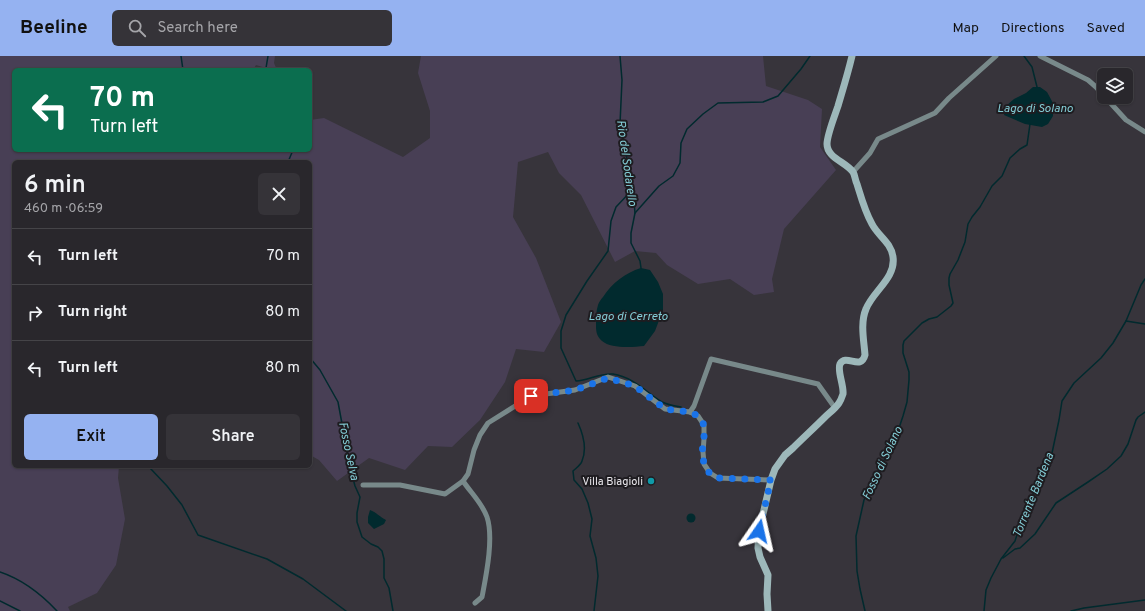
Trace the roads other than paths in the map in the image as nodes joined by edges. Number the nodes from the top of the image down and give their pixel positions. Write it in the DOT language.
graph roads {
  1 [pos="852,56"];
  2 [pos="996,56"];
  3 [pos="1040,56"];
  4 [pos="1097,88"];
  5 [pos="1111,104"];
  6 [pos="1145,132"];
  7 [pos="853,172"];
  8 [pos="835,408"];
  9 [pos="690,412"];
  10 [pos="771,480"];
  11 [pos="463,481"];
  12 [pos="363,485"];
  13 [pos="475,603"];
  14 [pos="768,611"];
  1 -- 7 [label="street"];
  2 -- 7 [label="street"];
  3 -- 4 [label="street"];
  5 -- 6 [label="street"];
  7 -- 8 [label="street"];
  8 -- 9 [label="street"];
  8 -- 10 [label="street"];
  9 -- 10 [label="street"];
  9 -- 11 [label="street"];
  10 -- 14 [label="street"];
  11 -- 12 [label="street"];
  11 -- 13 [label="street"];
}
